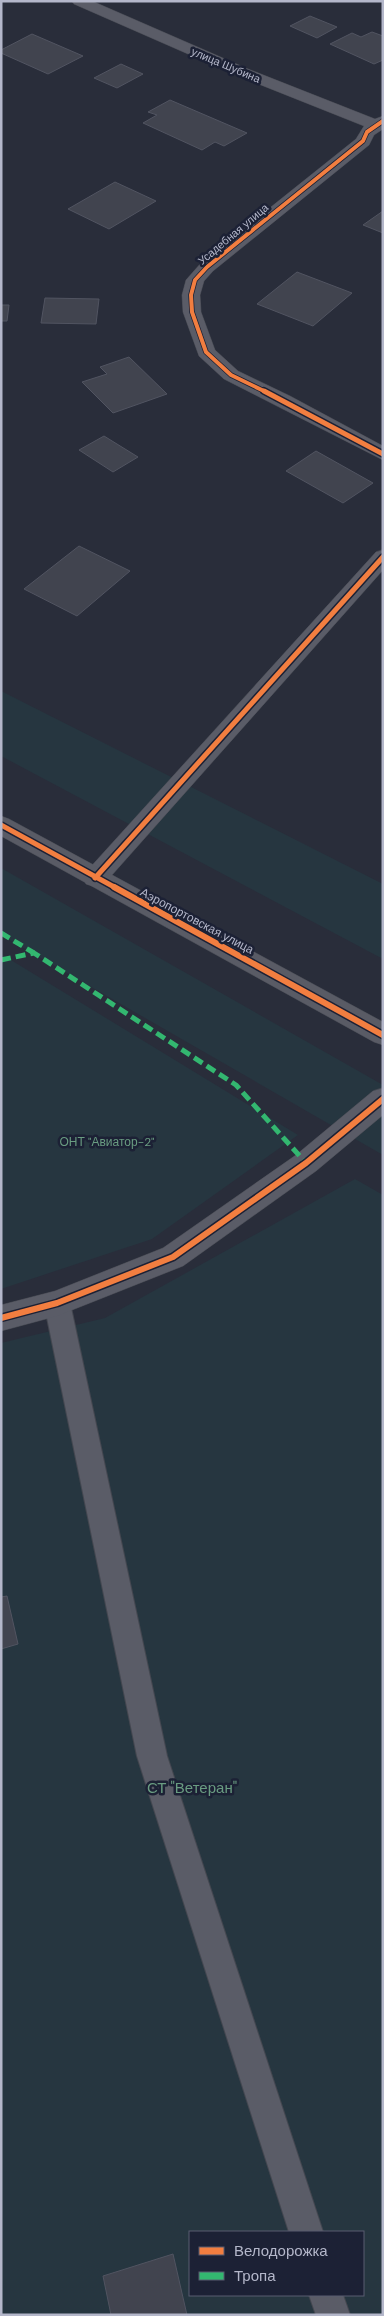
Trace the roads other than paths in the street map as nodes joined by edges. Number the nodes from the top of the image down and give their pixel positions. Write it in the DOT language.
graph roads {
  1 [pos="79,1"];
  2 [pos="379,123"];
  3 [pos="383,454"];
  4 [pos="383,557"];
  5 [pos="1,825"];
  6 [pos="95,878"];
  7 [pos="383,1034"];
  8 [pos="383,1098"];
  9 [pos="57,1303"];
  10 [pos="1,1318"];
  11 [pos="306,2231"];
  12 [pos="326,2296"];
  13 [pos="333,2315"];
  1 -- 2 [label="street, улица Шубина"];
  2 -- 3 [label="street, Усадебная улица"];
  4 -- 6 [label="street"];
  5 -- 6 [label="street, Аэропортовская улица"];
  6 -- 7 [label="street, Аэропортовская улица"];
  8 -- 9 [label="street"];
  9 -- 10 [label="street"];
  9 -- 11 [label="lane"];
  12 -- 13 [label="lane"];
}
